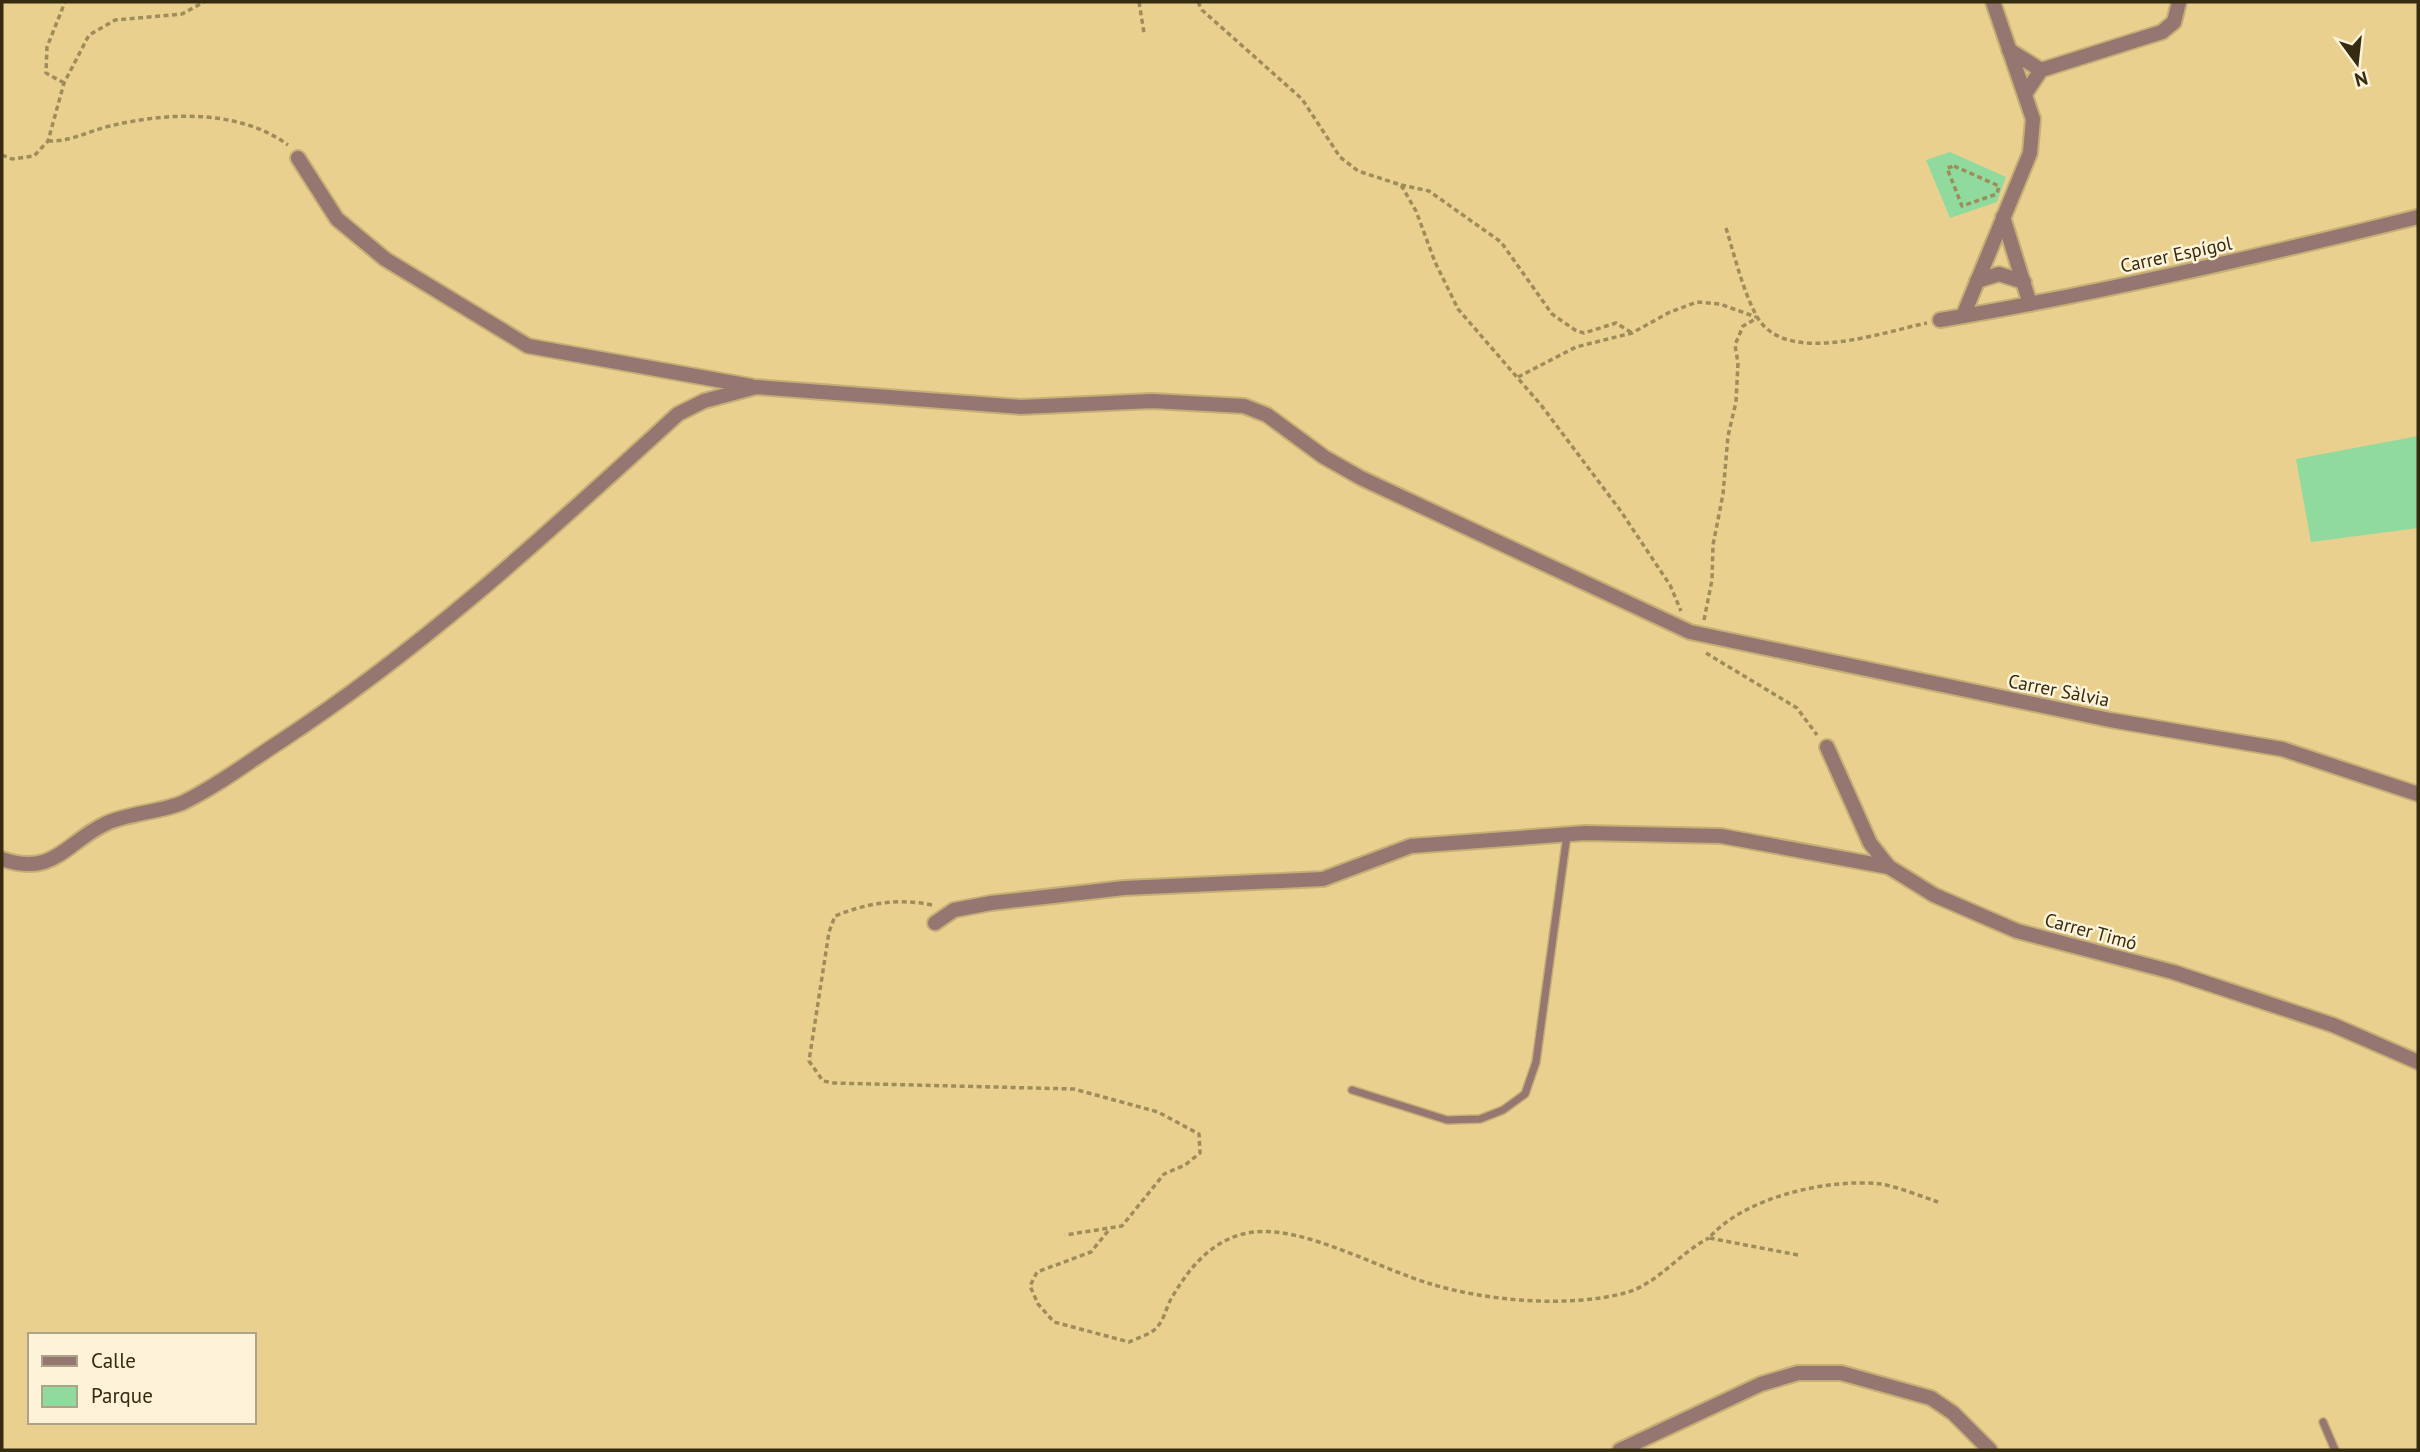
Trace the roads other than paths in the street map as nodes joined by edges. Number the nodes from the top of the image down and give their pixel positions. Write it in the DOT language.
graph roads {
  1 [pos="1993,2"];
  2 [pos="2179,2"];
  3 [pos="2009,50"];
  4 [pos="2041,70"];
  5 [pos="2025,94"];
  6 [pos="298,158"];
  7 [pos="2003,217"];
  8 [pos="2418,217"];
  9 [pos="1977,281"];
  10 [pos="2024,282"];
  11 [pos="2030,304"];
  12 [pos="1963,316"];
  13 [pos="1940,320"];
  14 [pos="756,387"];
  15 [pos="1826,747"];
  16 [pos="2418,794"];
  17 [pos="1567,835"];
  18 [pos="2,859"];
  19 [pos="1889,867"];
  20 [pos="934,923"];
  21 [pos="2418,1062"];
  22 [pos="1352,1090"];
  23 [pos="2323,1422"];
  24 [pos="1620,1450"];
  25 [pos="1990,1450"];
  26 [pos="2335,1450"];
  1 -- 3 [label="street"];
  2 -- 4 [label="street"];
  3 -- 4 [label="street"];
  3 -- 5 [label="street"];
  4 -- 5 [label="street"];
  5 -- 7 [label="street"];
  6 -- 14 [label="street"];
  7 -- 9 [label="street"];
  7 -- 10 [label="street"];
  8 -- 11 [label="street, Carrer Espígol"];
  9 -- 10 [label="street"];
  9 -- 12 [label="street"];
  10 -- 11 [label="street"];
  11 -- 12 [label="street, Carrer Espígol"];
  12 -- 13 [label="street, Carrer Espígol"];
  14 -- 16 [label="street, Carrer Sàlvia"];
  14 -- 18 [label="street"];
  15 -- 19 [label="street, Carrer Timó"];
  17 -- 19 [label="street"];
  17 -- 20 [label="street"];
  17 -- 22 [label="lane"];
  19 -- 21 [label="street, Carrer Timó"];
  23 -- 26 [label="lane"];
  24 -- 25 [label="street"];
}
